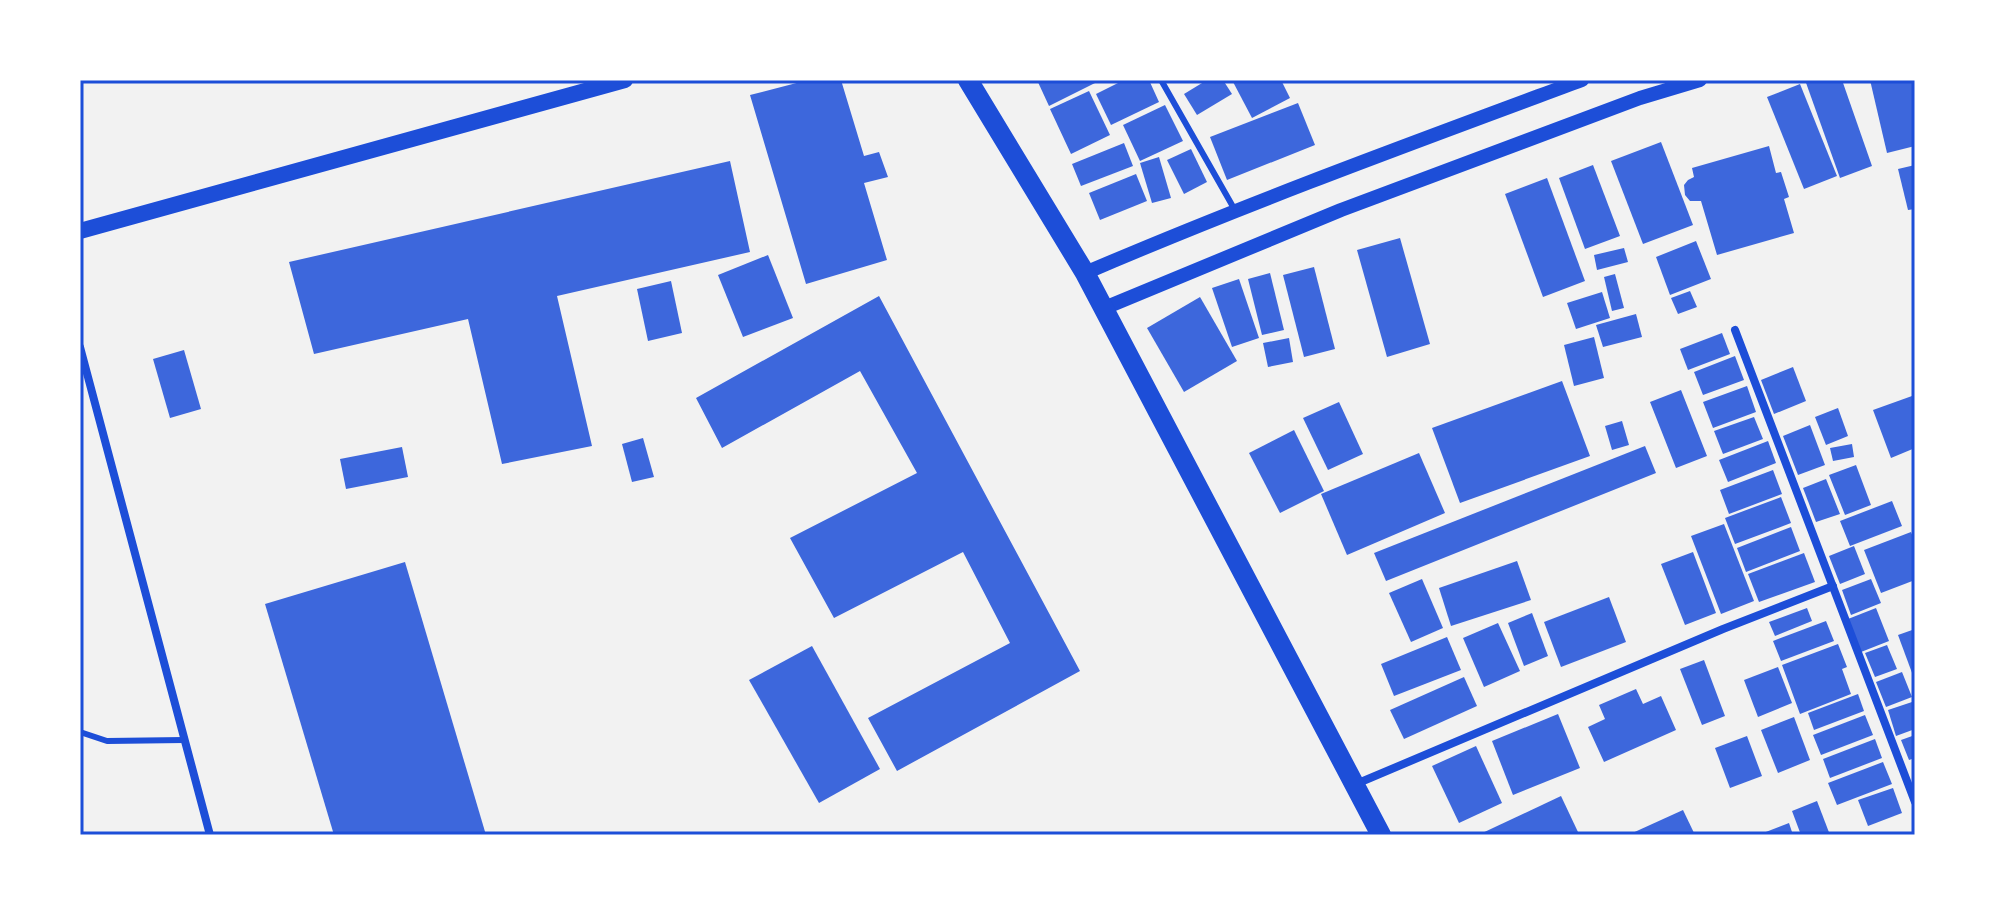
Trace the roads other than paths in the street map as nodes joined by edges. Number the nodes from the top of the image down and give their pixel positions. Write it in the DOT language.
graph roads {
  1 [pos="625,80"];
  2 [pos="968,80"];
  3 [pos="1161,80"];
  4 [pos="1582,80"];
  5 [pos="1700,80"];
  6 [pos="1236,212"];
  7 [pos="80,231"];
  8 [pos="1085,273"];
  9 [pos="1102,309"];
  10 [pos="1735,330"];
  11 [pos="80,347"];
  12 [pos="1833,586"];
  13 [pos="80,732"];
  14 [pos="184,740"];
  15 [pos="1355,784"];
  16 [pos="1915,802"];
  17 [pos="210,835"];
  18 [pos="1381,835"];
  1 -- 7 [label="main road"];
  2 -- 8 [label="main road"];
  3 -- 6 [label="lane"];
  4 -- 6 [label="street"];
  5 -- 9 [label="street"];
  6 -- 8 [label="street"];
  8 -- 9 [label="main road"];
  9 -- 15 [label="main road"];
  10 -- 12 [label="street"];
  11 -- 14 [label="street"];
  12 -- 15 [label="street"];
  12 -- 16 [label="street"];
  13 -- 14 [label="lane"];
  14 -- 17 [label="street"];
  15 -- 18 [label="main road"];
}
